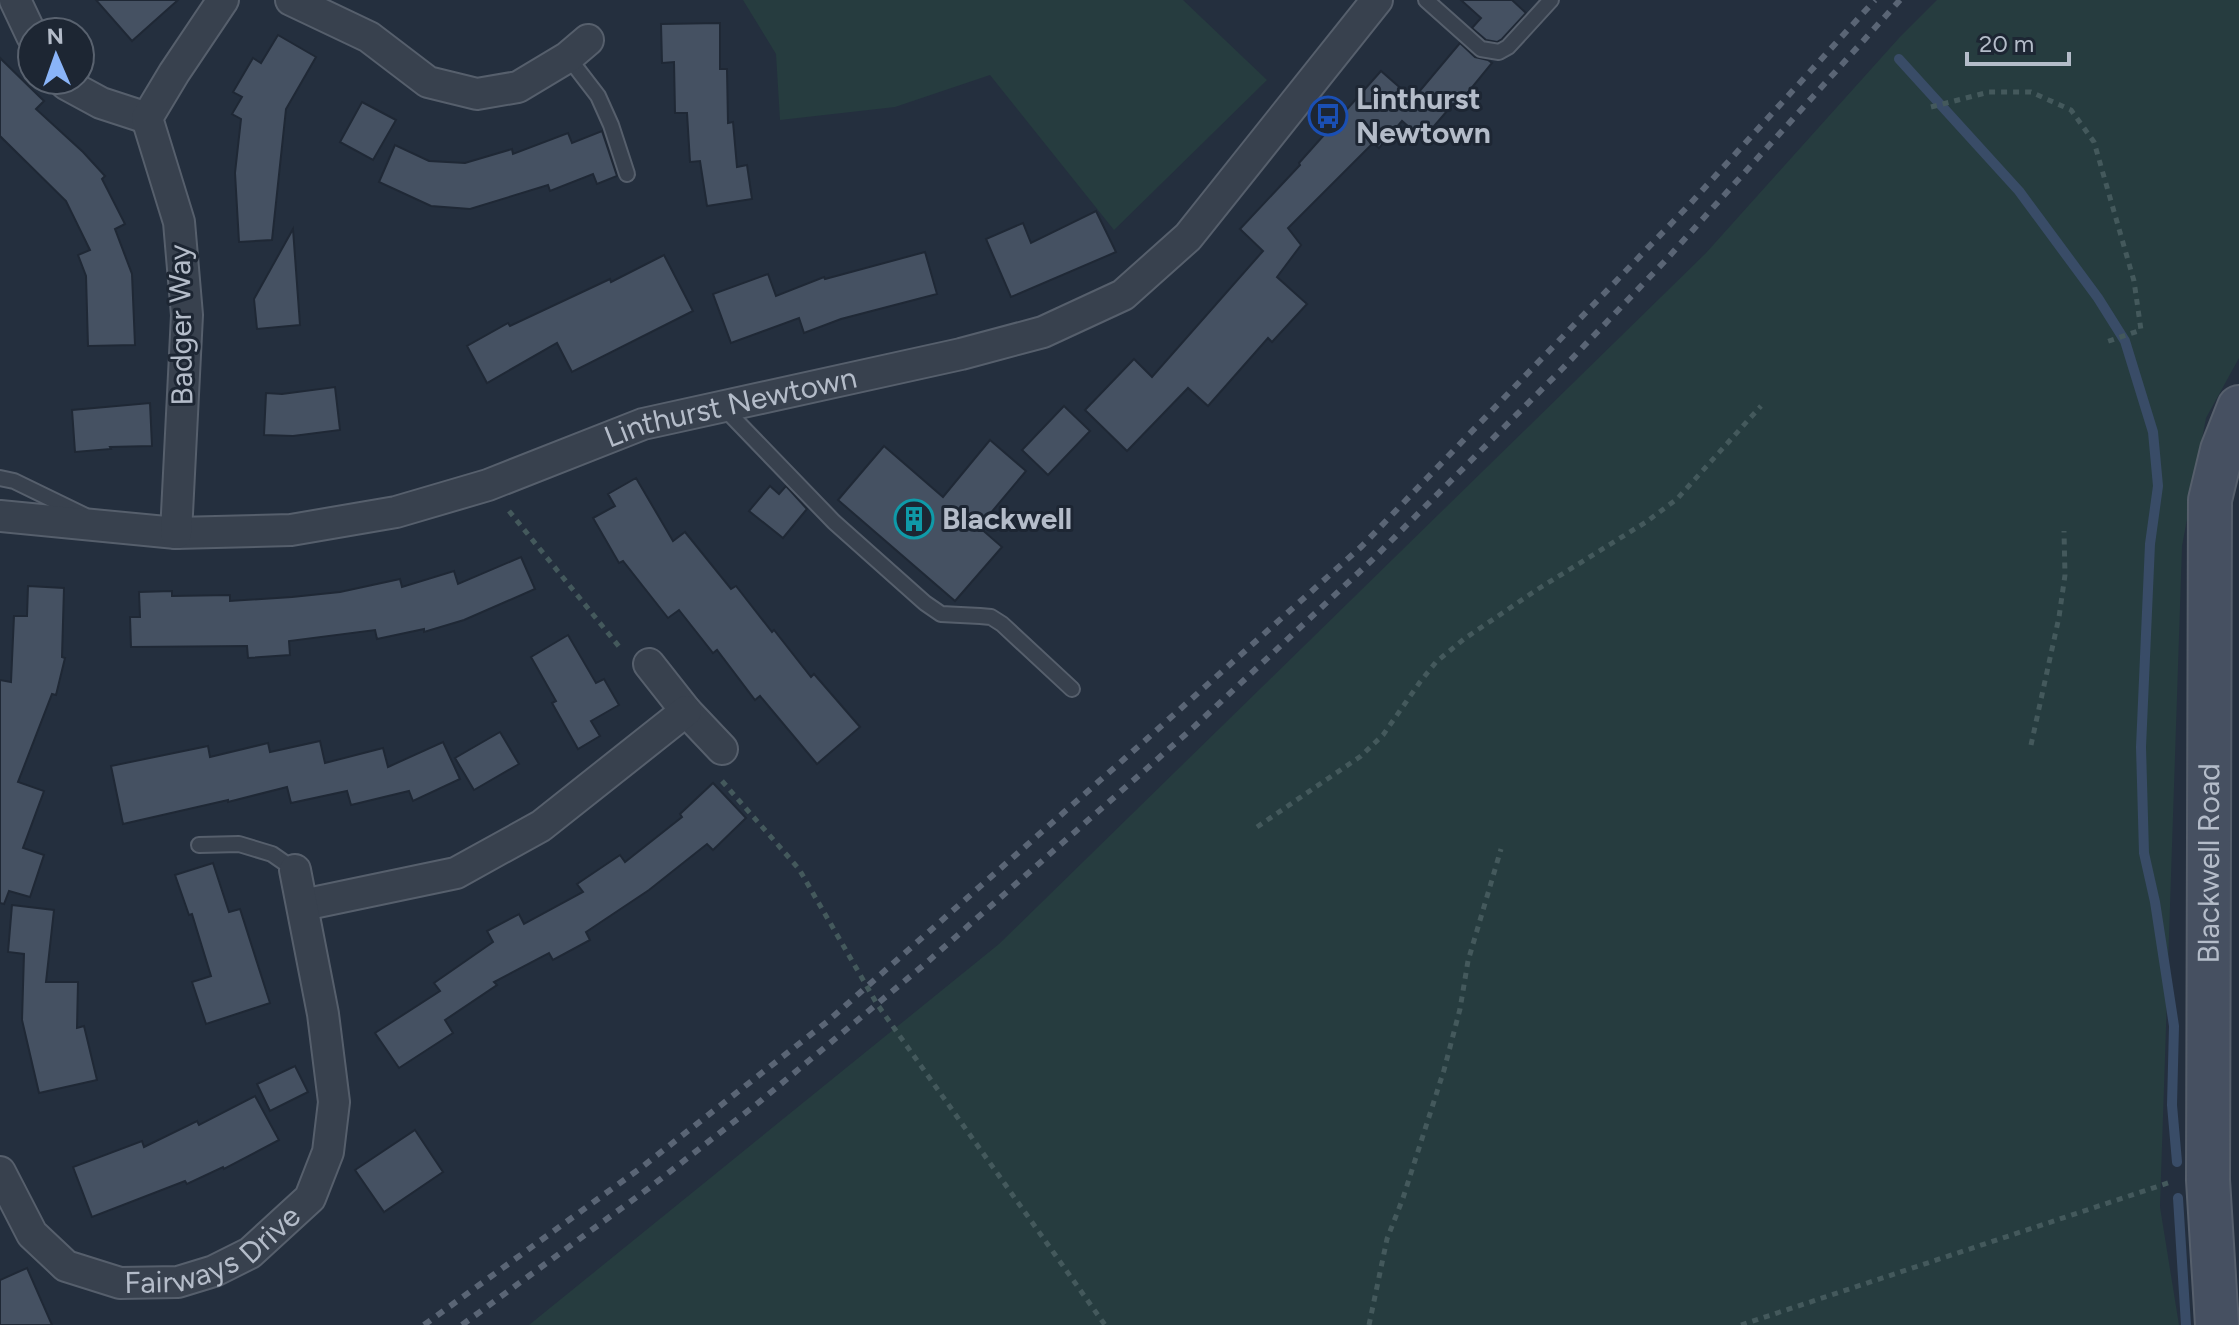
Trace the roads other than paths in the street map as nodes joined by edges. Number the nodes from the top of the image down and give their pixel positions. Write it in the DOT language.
graph roads {
  1 [pos="223,0"];
  2 [pos="291,0"];
  3 [pos="1377,0"];
  4 [pos="1426,0"];
  5 [pos="1551,0"];
  6 [pos="578,48"];
  7 [pos="88,96"];
  8 [pos="147,118"];
  9 [pos="627,174"];
  10 [pos="722,406"];
  11 [pos="2239,407"];
  12 [pos="0,478"];
  13 [pos="0,516"];
  14 [pos="108,526"];
  15 [pos="176,533"];
  16 [pos="649,664"];
  17 [pos="1072,689"];
  18 [pos="686,711"];
  19 [pos="722,749"];
  20 [pos="199,845"];
  21 [pos="295,870"];
  22 [pos="303,905"];
  23 [pos="0,1173"];
  24 [pos="2217,1325"];
  1 -- 8 [label="street"];
  2 -- 6 [label="street"];
  3 -- 10 [label="street, Linthurst Newtown"];
  4 -- 5 [label="lane"];
  6 -- 9 [label="lane"];
  7 -- 8 [label="street"];
  8 -- 15 [label="street, Badger Way"];
  10 -- 15 [label="street, Linthurst Newtown"];
  10 -- 17 [label="lane"];
  11 -- 24 [label="street, Blackwell Road"];
  12 -- 14 [label="lane"];
  13 -- 14 [label="street, Linthurst Newtown"];
  14 -- 15 [label="street, Linthurst Newtown"];
  16 -- 18 [label="street"];
  18 -- 19 [label="street"];
  18 -- 22 [label="street"];
  20 -- 21 [label="lane"];
  21 -- 22 [label="street, Fairways Drive"];
  22 -- 23 [label="street, Fairways Drive"];
}
